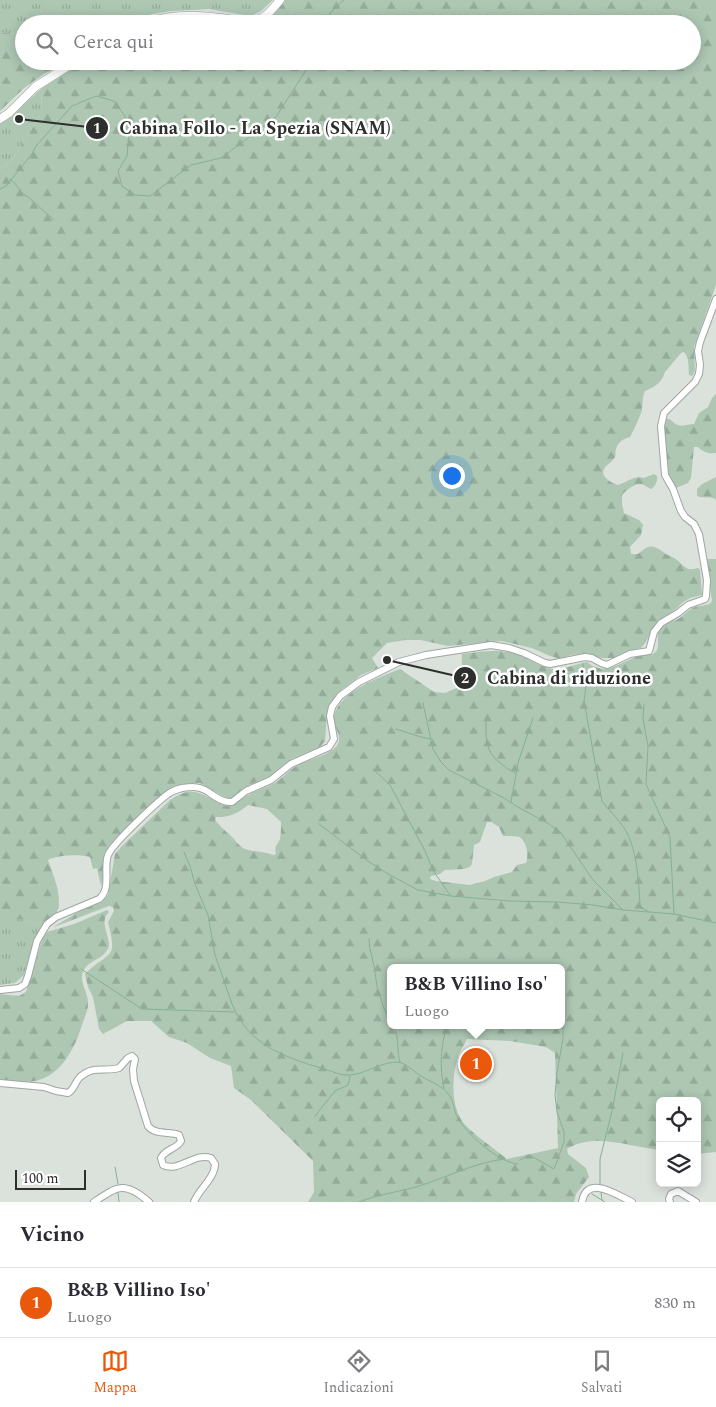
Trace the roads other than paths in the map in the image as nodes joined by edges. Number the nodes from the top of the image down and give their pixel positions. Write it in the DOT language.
graph roads {
  1 [pos="280,0"];
  2 [pos="266,15"];
  3 [pos="62,70"];
  4 [pos="0,119"];
  5 [pos="716,299"];
  6 [pos="0,990"];
  7 [pos="0,1083"];
  8 [pos="94,1202"];
  9 [pos="148,1202"];
  10 [pos="194,1202"];
  11 [pos="582,1202"];
  12 [pos="632,1202"];
  13 [pos="670,1202"];
  14 [pos="696,1202"];
  1 -- 2 [label="main road"];
  3 -- 4 [label="main road"];
  5 -- 6 [label="street"];
  7 -- 10 [label="street"];
  8 -- 9 [label="street"];
  11 -- 12 [label="street"];
  13 -- 14 [label="street"];
}
